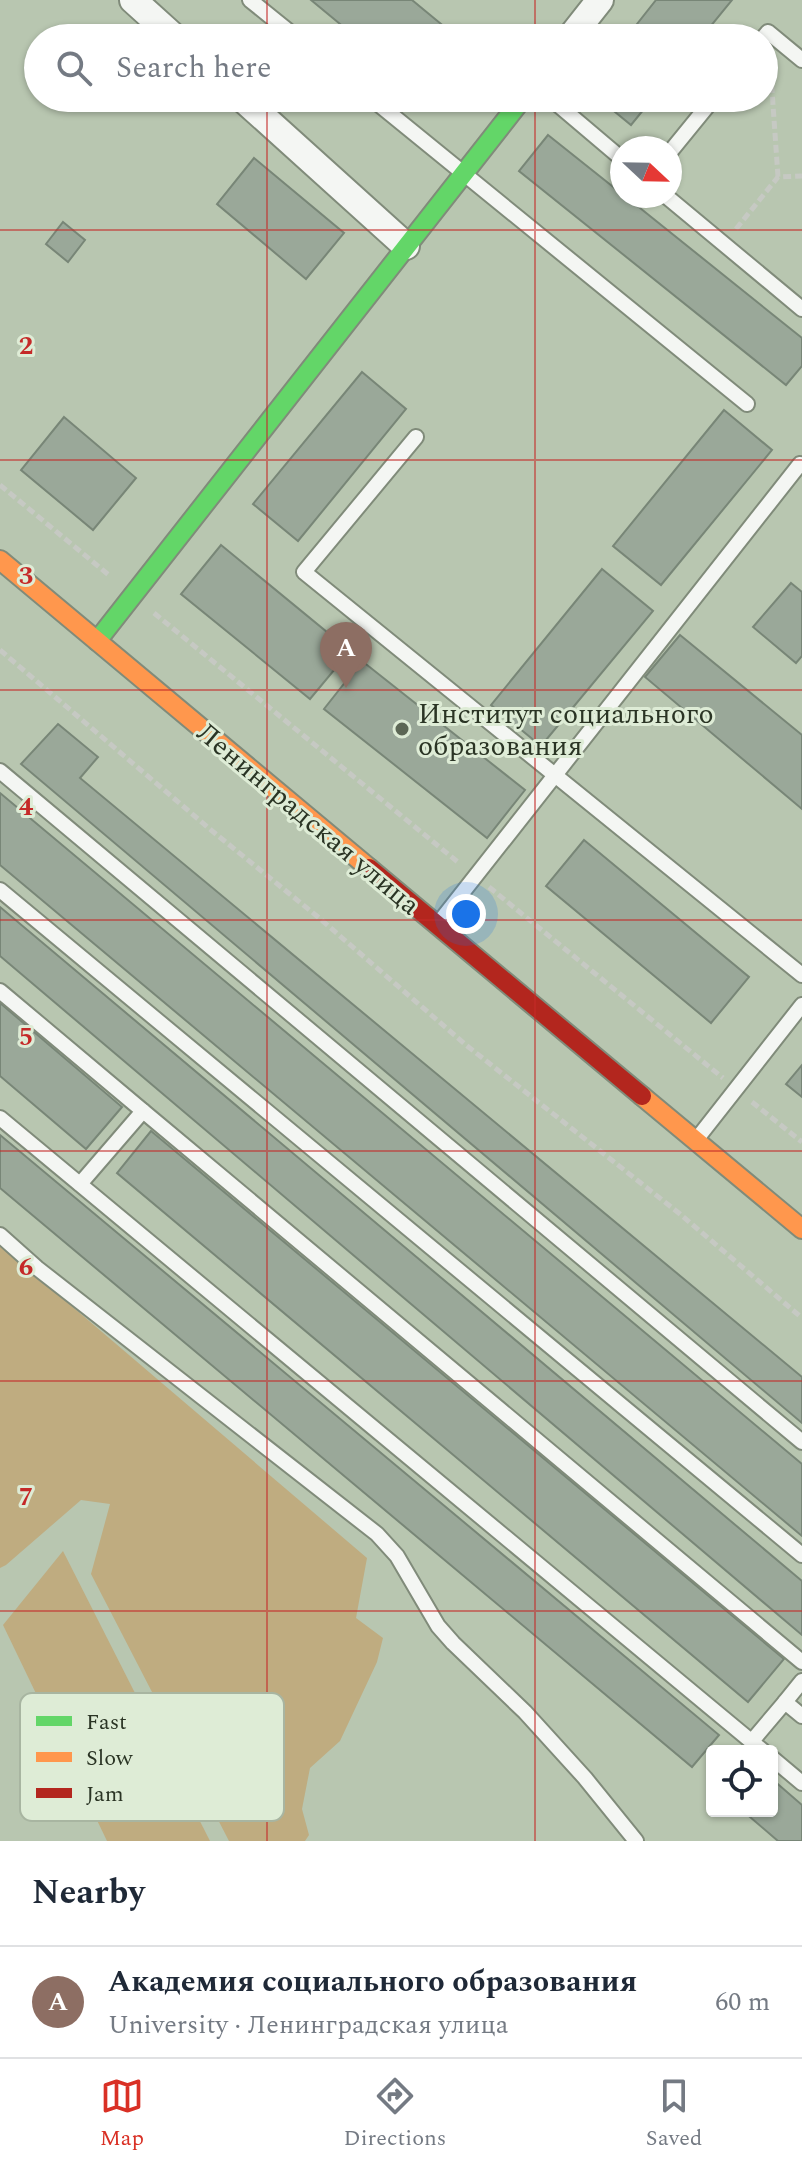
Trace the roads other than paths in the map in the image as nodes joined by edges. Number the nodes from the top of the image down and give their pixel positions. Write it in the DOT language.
graph roads {
  1 [pos="133,0"];
  2 [pos="250,0"];
  3 [pos="600,0"];
  4 [pos="160,24"];
  5 [pos="280,24"];
  6 [pos="581,24"];
  7 [pos="778,44"];
  8 [pos="802,60"];
  9 [pos="258,112"];
  10 [pos="388,112"];
  11 [pos="512,112"];
  12 [pos="567,112"];
  13 [pos="703,112"];
  14 [pos="682,137"];
  15 [pos="610,149"];
  16 [pos="463,173"];
  17 [pos="680,208"];
  18 [pos="406,246"];
  19 [pos="802,309"];
  20 [pos="747,404"];
  21 [pos="416,437"];
  22 [pos="800,464"];
  23 [pos="0,560"];
  24 [pos="97,641"];
  25 [pos="0,771"];
  26 [pos="555,775"];
  27 [pos="0,890"];
  28 [pos="437,925"];
  29 [pos="802,975"];
  30 [pos="0,991"];
  31 [pos="802,1005"];
  32 [pos="143,1111"];
  33 [pos="0,1118"];
  34 [pos="696,1141"];
  35 [pos="80,1184"];
  36 [pos="802,1229"];
  37 [pos="0,1235"];
  38 [pos="802,1442"];
  39 [pos="802,1555"];
  40 [pos="802,1662"];
  41 [pos="802,1681"];
  42 [pos="785,1702"];
  43 [pos="802,1716"];
  44 [pos="757,1745"];
  45 [pos="759,1745"];
  46 [pos="778,1763"];
  47 [pos="802,1783"];
  48 [pos="636,1841"];
  1 -- 4 [label="street"];
  2 -- 5 [label="lane"];
  3 -- 6 [label="street"];
  7 -- 8 [label="lane"];
  9 -- 18 [label="street"];
  10 -- 16 [label="lane"];
  11 -- 16 [label="main road"];
  12 -- 15 [label="lane"];
  13 -- 14 [label="lane"];
  16 -- 18 [label="main road"];
  16 -- 20 [label="lane"];
  17 -- 19 [label="lane"];
  18 -- 24 [label="main road"];
  21 -- 26 [label="lane"];
  22 -- 26 [label="lane"];
  23 -- 24 [label="main road, Ленинградская улица"];
  24 -- 28 [label="main road, Ленинградская улица"];
  25 -- 38 [label="lane"];
  26 -- 28 [label="lane"];
  26 -- 29 [label="lane"];
  27 -- 39 [label="lane"];
  28 -- 34 [label="main road, Ленинградская улица"];
  30 -- 32 [label="lane"];
  31 -- 34 [label="lane"];
  32 -- 35 [label="lane"];
  32 -- 40 [label="lane"];
  33 -- 35 [label="lane"];
  34 -- 36 [label="main road, Ленинградская улица"];
  35 -- 44 [label="lane"];
  37 -- 48 [label="lane"];
  41 -- 42 [label="lane"];
  42 -- 43 [label="lane"];
  42 -- 45 [label="lane"];
  46 -- 47 [label="lane"];
}
